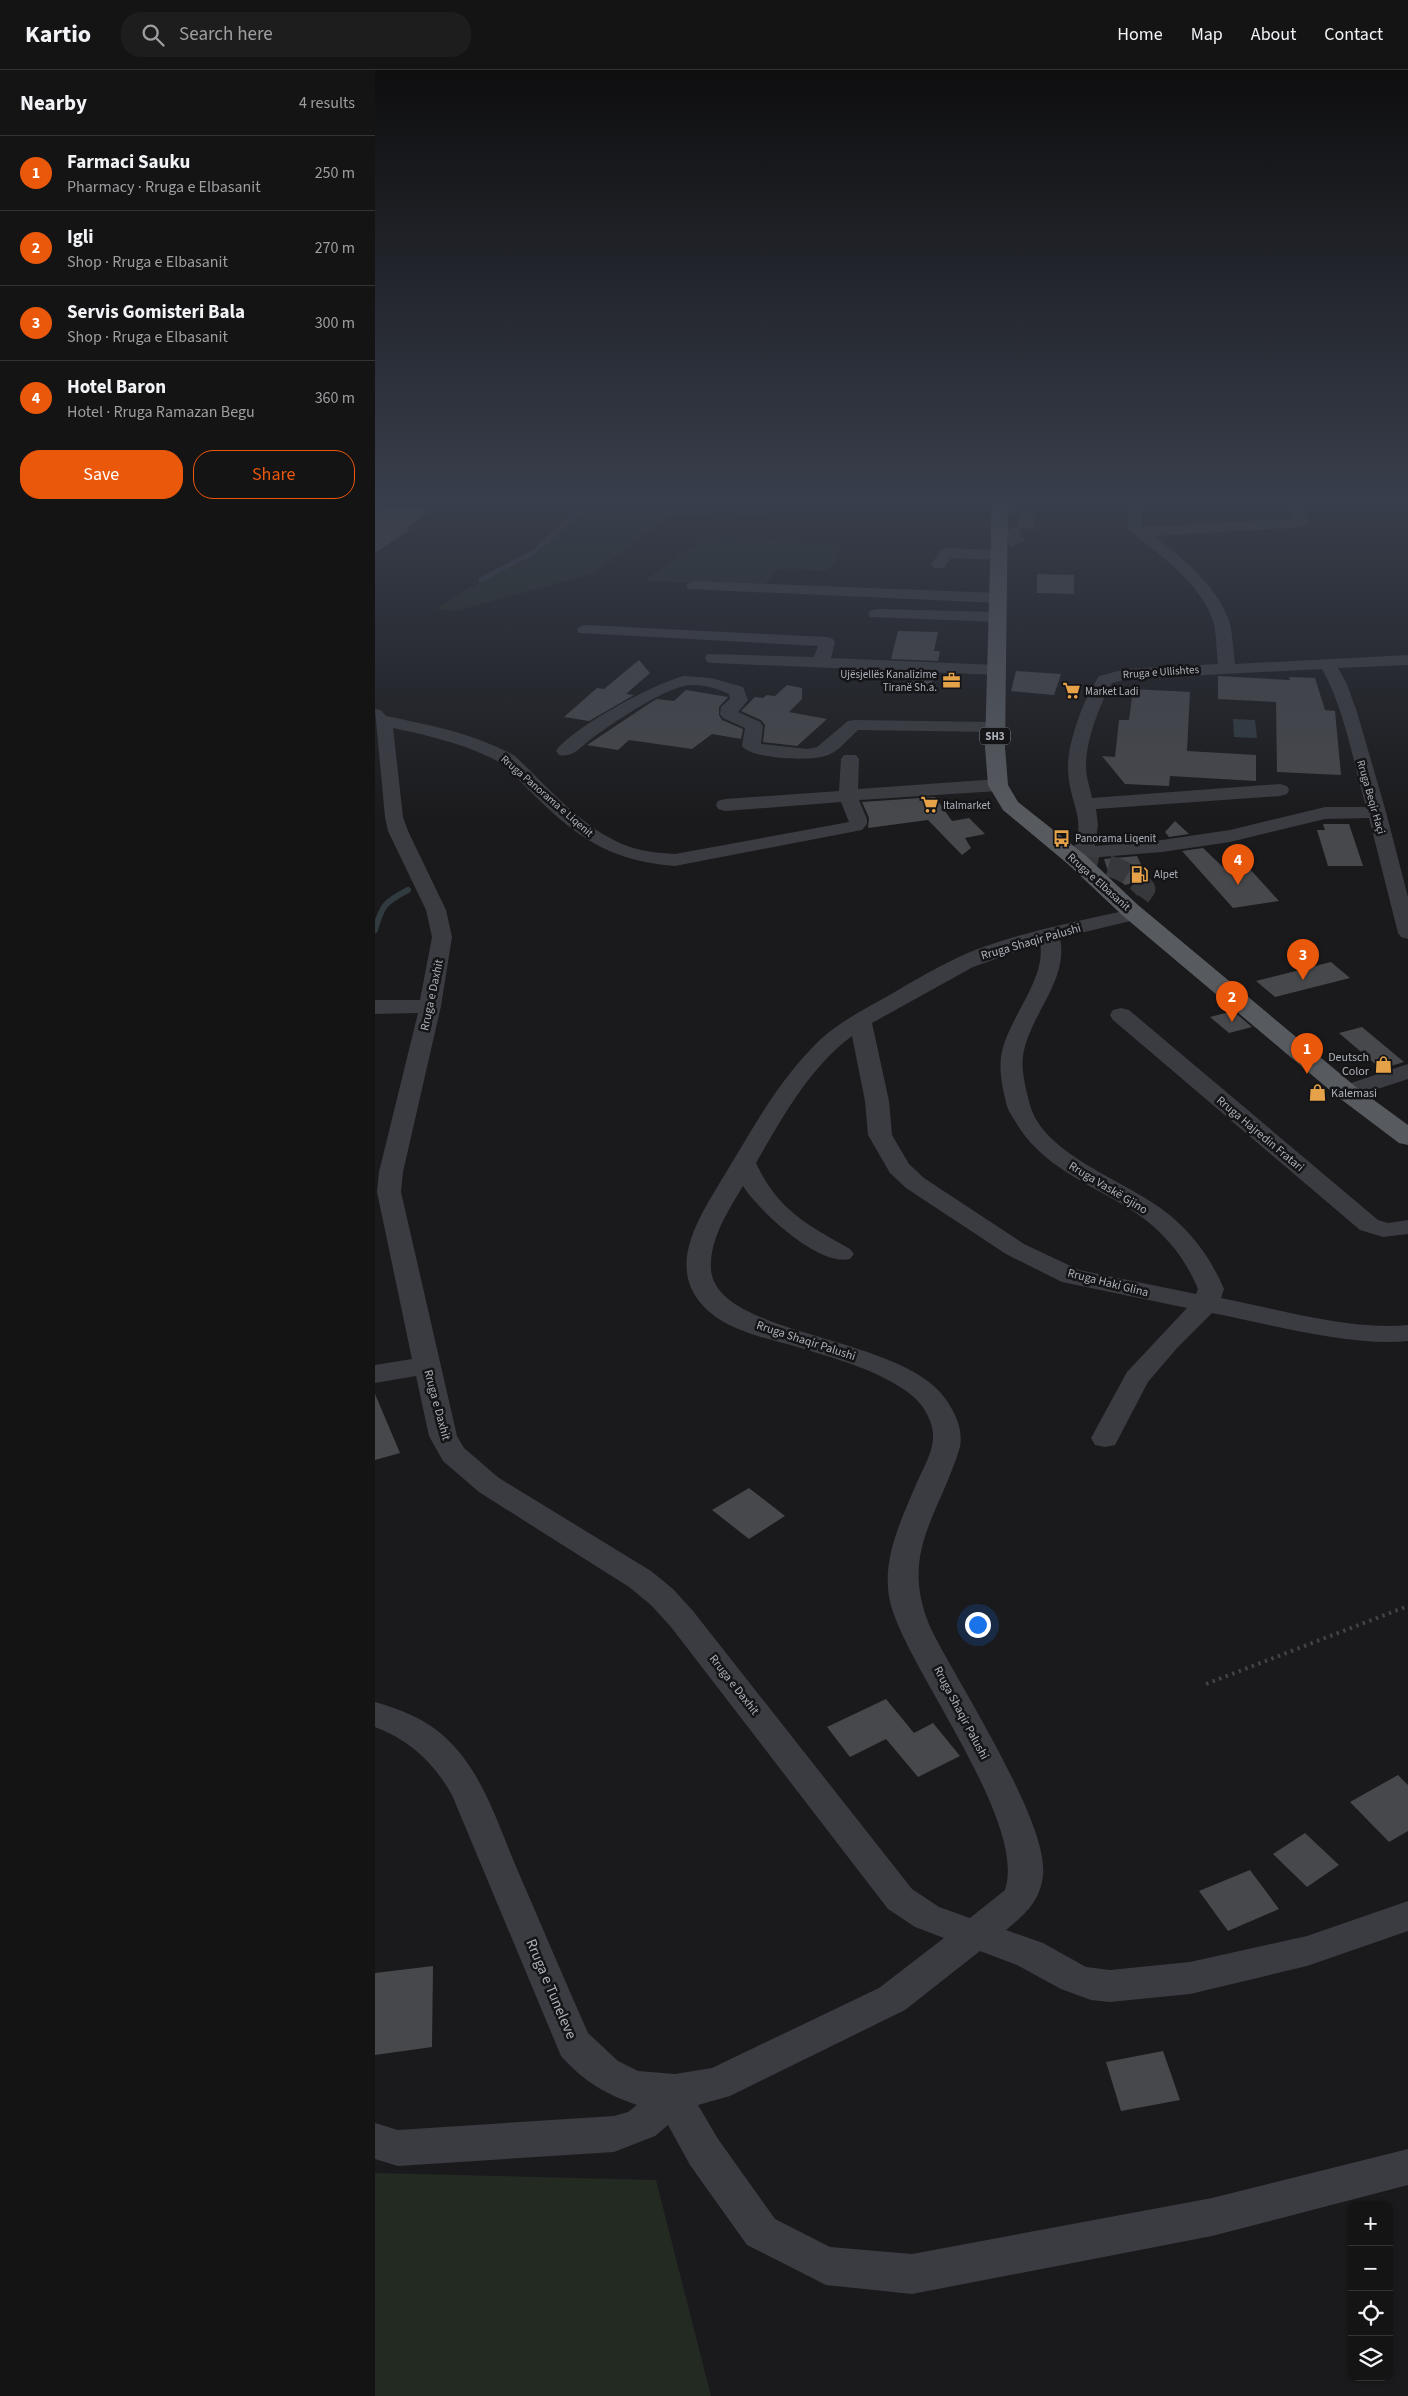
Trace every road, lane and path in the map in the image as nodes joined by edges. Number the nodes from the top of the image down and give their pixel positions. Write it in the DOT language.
graph roads {
  1 [pos="999,605"];
  2 [pos="1211,605"];
  3 [pos="876,614"];
  4 [pos="999,617"];
  5 [pos="585,630"];
  6 [pos="713,658"];
  7 [pos="1408,660"];
  8 [pos="821,663"];
  9 [pos="1328,665"];
  10 [pos="1227,668"];
  11 [pos="997,670"];
  12 [pos="377,719"];
  13 [pos="995,727"];
  14 [pos="565,751"];
  15 [pos="850,759"];
  16 [pos="997,785"];
  17 [pos="1280,790"];
  18 [pos="848,796"];
  19 [pos="1086,804"];
  20 [pos="725,805"];
  21 [pos="1377,812"];
  22 [pos="1079,857"];
  23 [pos="1136,914"];
  24 [pos="1408,933"];
  25 [pos="1049,936"];
  26 [pos="430,1006"];
  27 [pos="375,1007"];
  28 [pos="1121,1015"];
  29 [pos="860,1020"];
  30 [pos="1408,1071"];
  31 [pos="1347,1092"];
  32 [pos="1408,1137"];
  33 [pos="744,1164"];
  34 [pos="1408,1227"];
  35 [pos="841,1254"];
  36 [pos="1207,1304"];
  37 [pos="1408,1333"];
  38 [pos="426,1366"];
  39 [pos="375,1374"];
  40 [pos="1105,1438"];
  41 [pos="1408,1606"];
  42 [pos="1206,1684"];
  43 [pos="375,1714"];
  44 [pos="1408,1916"];
  45 [pos="976,1935"];
  46 [pos="670,2092"];
  47 [pos="375,2141"];
  48 [pos="1408,2167"];
  1 -- 4 [label="main road, SH3"];
  2 -- 10 [label="street"];
  3 -- 4 [label="street"];
  4 -- 11 [label="main road, SH3"];
  5 -- 8 [label="street"];
  6 -- 8 [label="street"];
  7 -- 9 [label="street, Rruga e Ullishtes"];
  8 -- 11 [label="street"];
  9 -- 10 [label="street, Rruga e Ullishtes"];
  9 -- 21 [label="street, Rruga Beqir Haçi"];
  10 -- 19 [label="street, Rruga e Ullishtes"];
  11 -- 13 [label="main road, SH3"];
  12 -- 18 [label="street, Rruga Panorama e Liqenit"];
  12 -- 26 [label="street, Rruga e Daxhit"];
  13 -- 14 [label="street"];
  13 -- 16 [label="main road, SH3"];
  15 -- 18 [label="street, Rruga Panorama e Liqenit"];
  16 -- 18 [label="street"];
  16 -- 22 [label="main road, Rruga e Elbasanit"];
  17 -- 19 [label="street"];
  18 -- 20 [label="street"];
  19 -- 22 [label="street, Rruga e Ullishtes"];
  21 -- 22 [label="street"];
  21 -- 24 [label="street, Rruga Beqir Haçi"];
  22 -- 23 [label="main road, Rruga e Elbasanit"];
  23 -- 25 [label="street, Rruga Shaqir Palushi"];
  23 -- 31 [label="main road, Rruga e Elbasanit"];
  25 -- 29 [label="street, Rruga Shaqir Palushi"];
  25 -- 36 [label="street, Rruga Vaskë Gjino"];
  26 -- 27 [label="street"];
  26 -- 38 [label="street, Rruga e Daxhit"];
  28 -- 34 [label="street, Rruga Hajredin Fratari"];
  29 -- 33 [label="street, Rruga Shaqir Palushi"];
  29 -- 36 [label="street, Rruga Haki Glina"];
  30 -- 31 [label="street"];
  31 -- 32 [label="main road, Rruga e Elbasanit"];
  33 -- 35 [label="street"];
  33 -- 45 [label="street, Rruga Shaqir Palushi"];
  36 -- 37 [label="street, Rruga Haki Glina"];
  36 -- 40 [label="street"];
  38 -- 39 [label="street"];
  38 -- 45 [label="street, Rruga e Daxhit"];
  41 -- 42 [label="path"];
  43 -- 46 [label="street, Rruga e Tuneleve"];
  44 -- 45 [label="street, Rruga e Daxhit"];
  45 -- 46 [label="street, Rruga e Tuneleve"];
  46 -- 47 [label="street"];
  46 -- 48 [label="street"];
}
